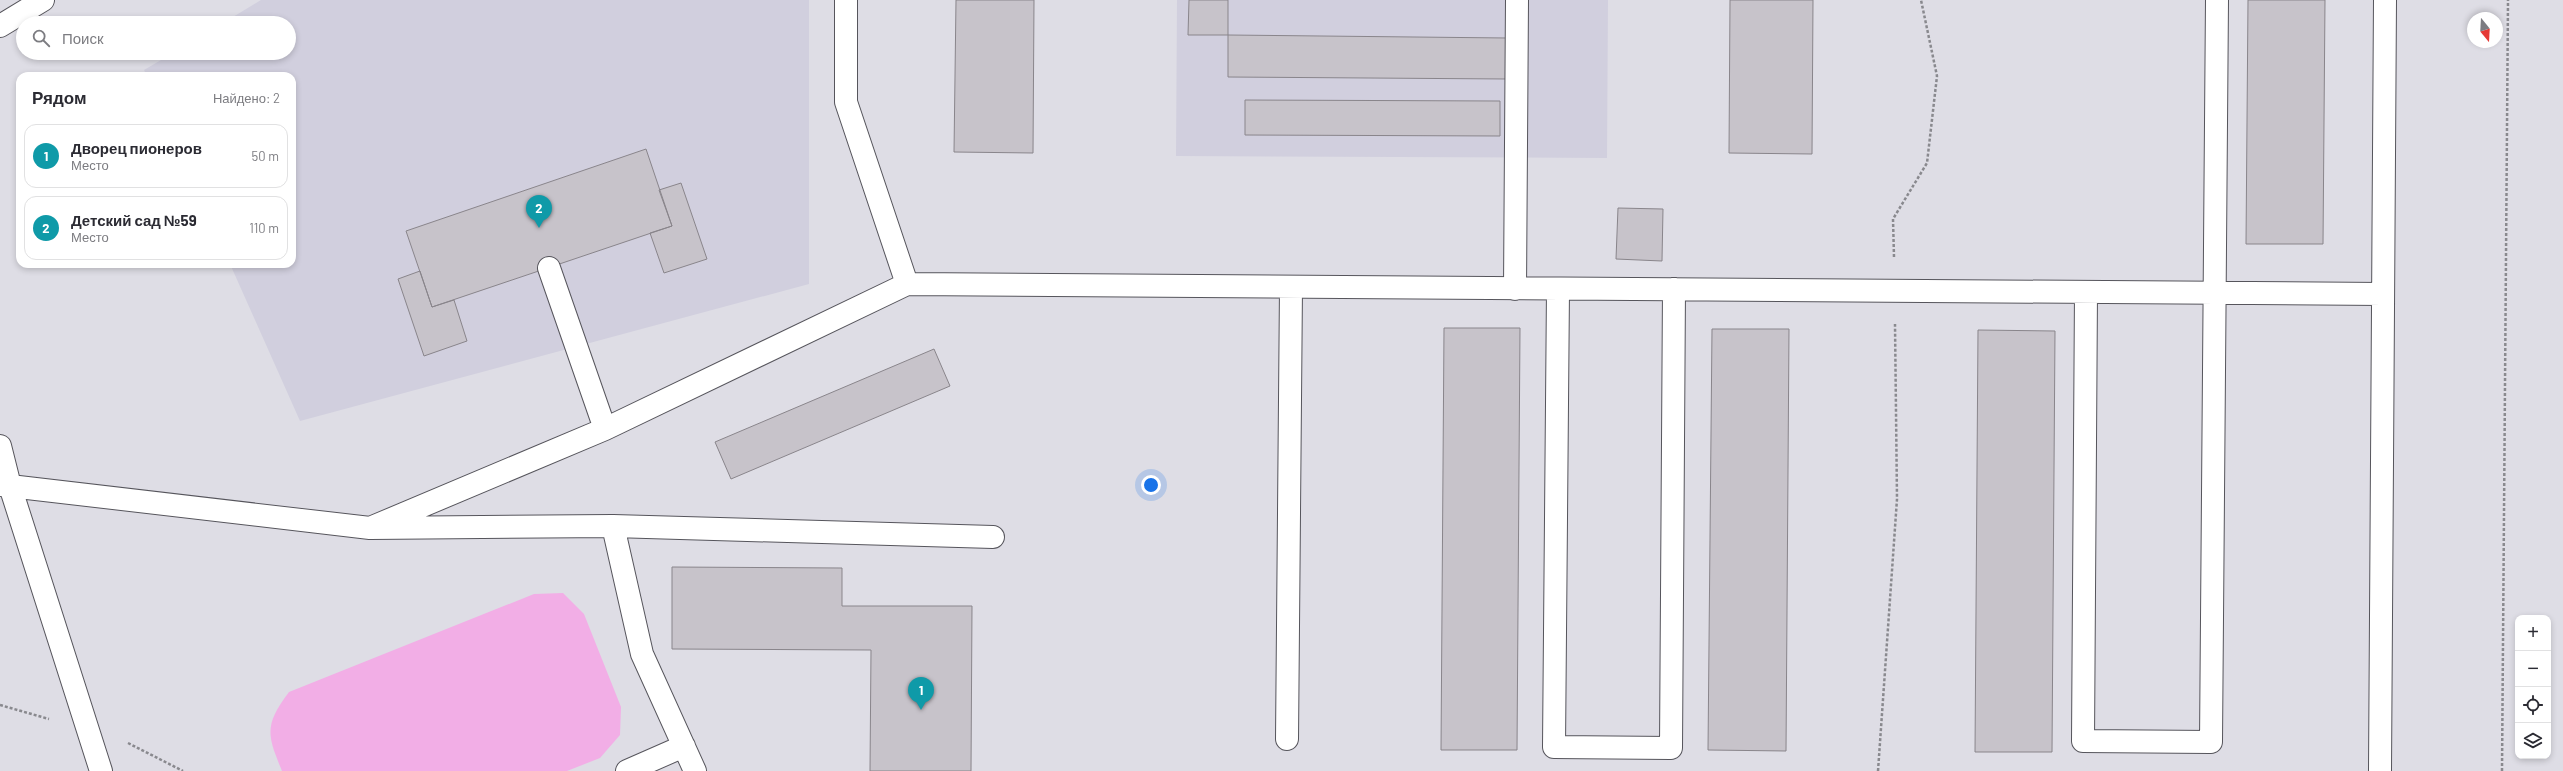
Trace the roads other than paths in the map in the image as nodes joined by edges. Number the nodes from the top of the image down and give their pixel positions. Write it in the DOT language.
graph roads {
  1 [pos="43,0"];
  2 [pos="846,0"];
  3 [pos="1517,0"];
  4 [pos="2217,0"];
  5 [pos="2385,0"];
  6 [pos="16,16"];
  7 [pos="17,16"];
  8 [pos="0,26"];
  9 [pos="549,268"];
  10 [pos="907,284"];
  11 [pos="1291,287"];
  12 [pos="1515,289"];
  13 [pos="1558,289"];
  14 [pos="1674,289"];
  15 [pos="2086,292"];
  16 [pos="2214,293"];
  17 [pos="2383,294"];
  18 [pos="605,429"];
  19 [pos="0,446"];
  20 [pos="5,485"];
  21 [pos="612,526"];
  22 [pos="370,528"];
  23 [pos="993,537"];
  24 [pos="1287,739"];
  25 [pos="684,746"];
  26 [pos="101,771"];
  27 [pos="627,771"];
  28 [pos="695,771"];
  29 [pos="2380,771"];
  1 -- 7 [label="street"];
  2 -- 10 [label="street"];
  3 -- 12 [label="street"];
  4 -- 16 [label="street"];
  5 -- 17 [label="street"];
  6 -- 8 [label="street"];
  9 -- 18 [label="street"];
  10 -- 11 [label="street"];
  10 -- 18 [label="street"];
  11 -- 12 [label="street"];
  11 -- 24 [label="street"];
  12 -- 13 [label="street"];
  13 -- 14 [label="street"];
  13 -- 14 [label="street"];
  14 -- 15 [label="street"];
  15 -- 16 [label="street"];
  15 -- 16 [label="street"];
  16 -- 17 [label="street"];
  17 -- 29 [label="street"];
  18 -- 22 [label="street"];
  19 -- 20 [label="street"];
  20 -- 22 [label="street"];
  20 -- 26 [label="street"];
  21 -- 22 [label="street"];
  21 -- 23 [label="street"];
  21 -- 25 [label="street"];
  25 -- 27 [label="street"];
  25 -- 28 [label="street"];
}
